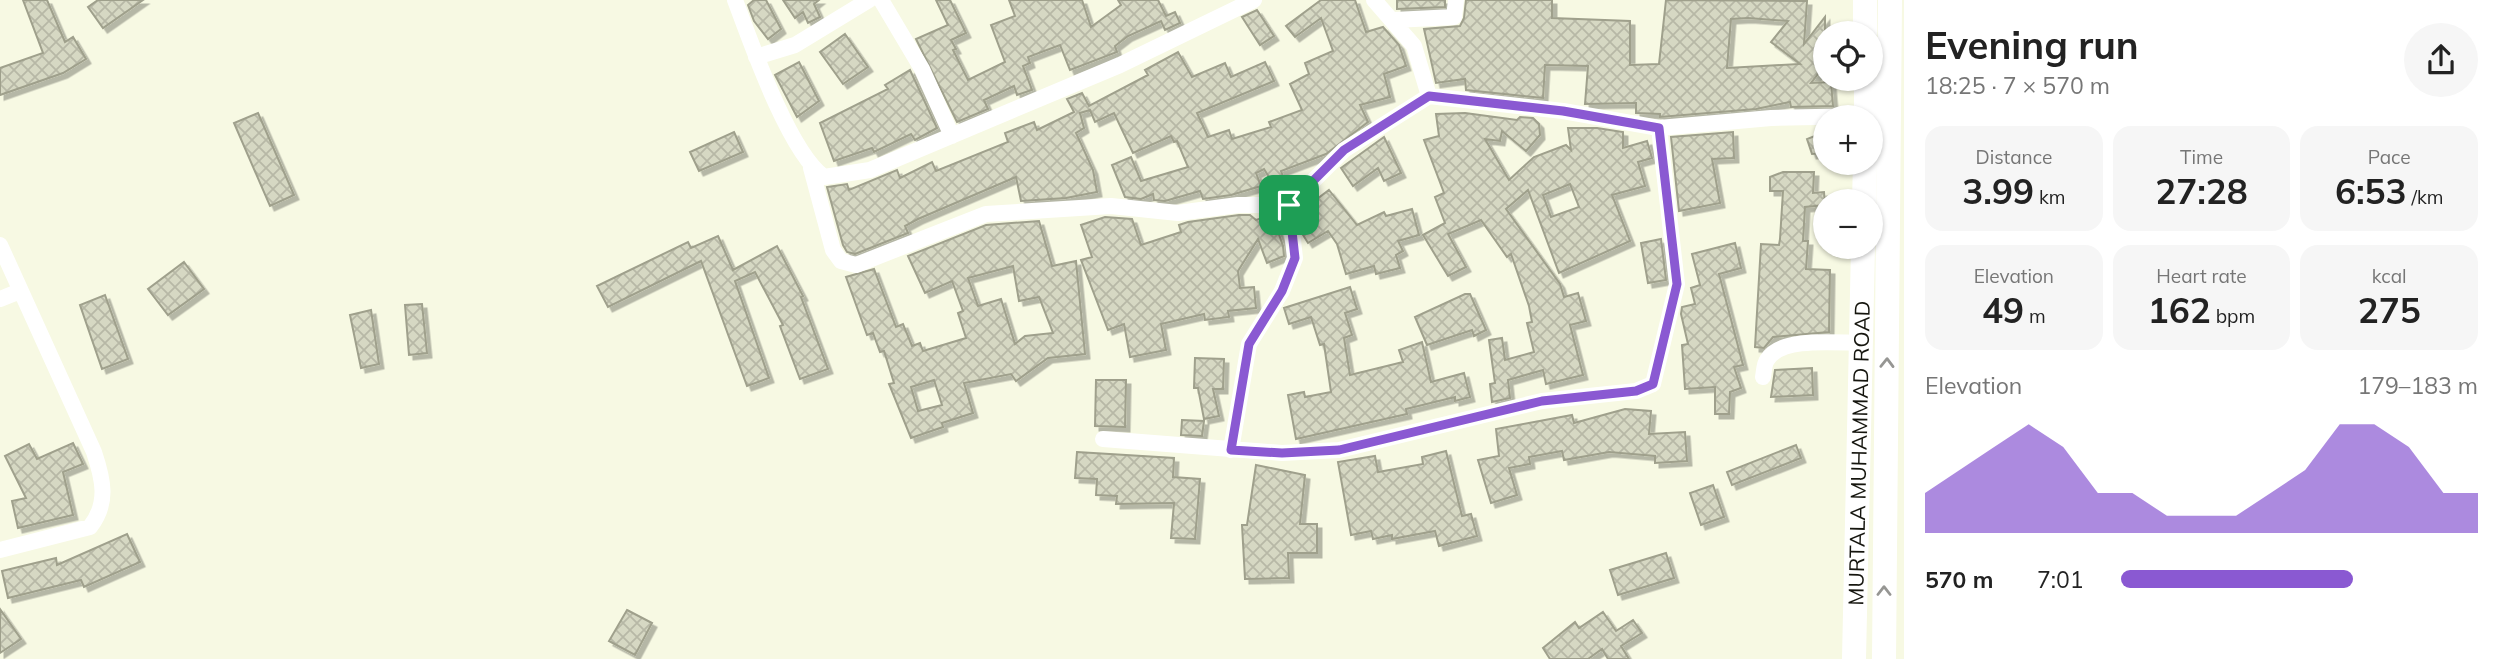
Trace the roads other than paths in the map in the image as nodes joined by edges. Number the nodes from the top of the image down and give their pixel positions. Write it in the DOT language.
graph roads {
  1 [pos="736,0"];
  2 [pos="869,0"];
  3 [pos="881,0"];
  4 [pos="1254,0"];
  5 [pos="1374,0"];
  6 [pos="1456,0"];
  7 [pos="1865,0"];
  8 [pos="1890,0"];
  9 [pos="1394,20"];
  10 [pos="1865,21"];
  11 [pos="756,58"];
  12 [pos="1429,96"];
  13 [pos="1813,118"];
  14 [pos="1659,128"];
  15 [pos="952,136"];
  16 [pos="811,168"];
  17 [pos="1289,205"];
  18 [pos="0,245"];
  19 [pos="1863,259"];
  20 [pos="20,291"];
  21 [pos="0,299"];
  22 [pos="1861,343"];
  23 [pos="1763,377"];
  24 [pos="1103,439"];
  25 [pos="1231,450"];
  26 [pos="0,550"];
  27 [pos="1854,659"];
  28 [pos="1884,659"];
  1 -- 11 [label="street"];
  2 -- 11 [label="street"];
  3 -- 15 [label="street"];
  4 -- 15 [label="street"];
  5 -- 9 [label="street"];
  6 -- 9 [label="street"];
  7 -- 10 [label="highway"];
  28 -- 8 [label="highway, MURTALA MUHAMMAD ROAD, one-way"];
  9 -- 12 [label="street"];
  11 -- 16 [label="street"];
  12 -- 14 [label="street"];
  12 -- 17 [label="street"];
  13 -- 14 [label="street"];
  14 -- 25 [label="street"];
  15 -- 16 [label="street"];
  16 -- 17 [label="street"];
  17 -- 25 [label="street"];
  18 -- 20 [label="street"];
  19 -- 22 [label="highway, MURTALA MUHAMMAD ROAD"];
  20 -- 21 [label="street"];
  20 -- 26 [label="street"];
  22 -- 23 [label="street"];
  22 -- 27 [label="highway, MURTALA MUHAMMAD ROAD"];
  24 -- 25 [label="street"];
}
